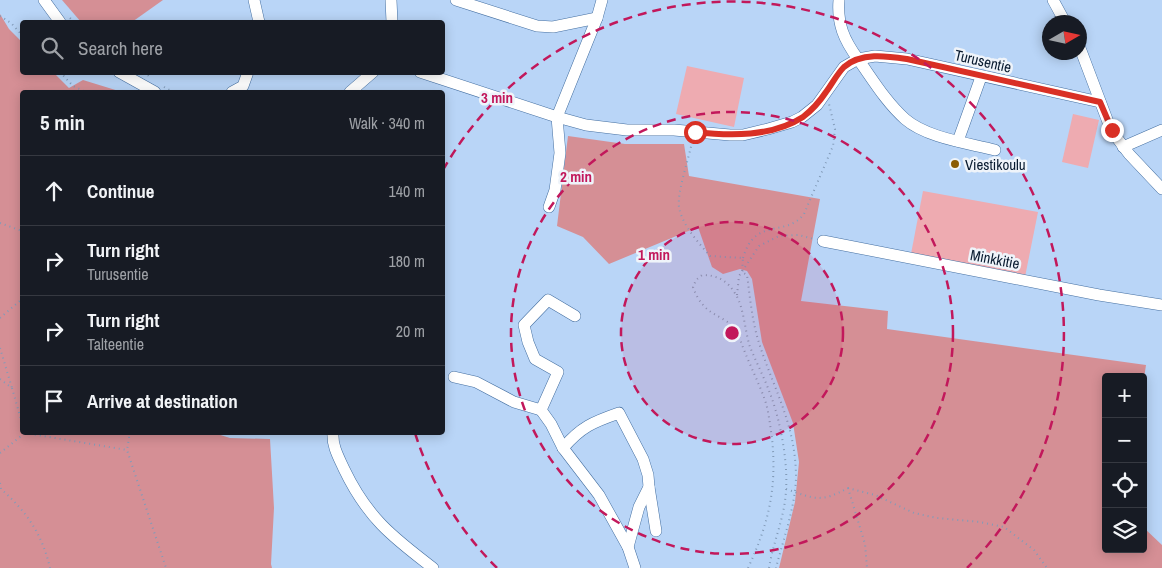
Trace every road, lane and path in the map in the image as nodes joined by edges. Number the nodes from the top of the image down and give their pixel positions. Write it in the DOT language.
graph roads {
  1 [pos="44,0"];
  2 [pos="254,0"];
  3 [pos="391,0"];
  4 [pos="456,0"];
  5 [pos="602,0"];
  6 [pos="839,0"];
  7 [pos="1053,0"];
  8 [pos="1061,15"];
  9 [pos="0,16"];
  10 [pos="597,18"];
  11 [pos="59,20"];
  12 [pos="259,20"];
  13 [pos="392,20"];
  14 [pos="20,33"];
  15 [pos="858,59"];
  16 [pos="1086,60"];
  17 [pos="63,75"];
  18 [pos="124,75"];
  19 [pos="247,75"];
  20 [pos="370,75"];
  21 [pos="429,75"];
  22 [pos="981,76"];
  23 [pos="82,90"];
  24 [pos="151,90"];
  25 [pos="236,90"];
  26 [pos="352,90"];
  27 [pos="823,96"];
  28 [pos="1100,102"];
  29 [pos="557,117"];
  30 [pos="1162,130"];
  31 [pos="695,132"];
  32 [pos="958,141"];
  33 [pos="1123,147"];
  34 [pos="996,150"];
  35 [pos="1162,189"];
  36 [pos="549,207"];
  37 [pos="0,223"];
  38 [pos="20,230"];
  39 [pos="823,241"];
  40 [pos="743,258"];
  41 [pos="742,272"];
  42 [pos="737,296"];
  43 [pos="20,300"];
  44 [pos="1162,305"];
  45 [pos="575,316"];
  46 [pos="0,318"];
  47 [pos="0,348"];
  48 [pos="454,377"];
  49 [pos="0,379"];
  50 [pos="12,388"];
  51 [pos="541,410"];
  52 [pos="20,416"];
  53 [pos="22,435"];
  54 [pos="37,435"];
  55 [pos="130,435"];
  56 [pos="333,435"];
  57 [pos="563,448"];
  58 [pos="127,450"];
  59 [pos="0,453"];
  60 [pos="0,483"];
  61 [pos="649,487"];
  62 [pos="848,488"];
  63 [pos="786,489"];
  64 [pos="1,490"];
  65 [pos="794,492"];
  66 [pos="656,532"];
  67 [pos="628,547"];
  68 [pos="50,568"];
  69 [pos="166,568"];
  70 [pos="433,568"];
  71 [pos="635,568"];
  72 [pos="748,568"];
  73 [pos="769,568"];
  74 [pos="776,568"];
  75 [pos="867,568"];
  76 [pos="1047,568"];
  1 -- 11 [label="street"];
  2 -- 12 [label="street"];
  3 -- 13 [label="street"];
  4 -- 10 [label="street"];
  5 -- 10 [label="street"];
  6 -- 15 [label="street"];
  7 -- 8 [label="street"];
  9 -- 14 [label="path"];
  10 -- 29 [label="street"];
  15 -- 22 [label="street, Turusentie"];
  15 -- 27 [label="street"];
  15 -- 32 [label="street"];
  16 -- 28 [label="street"];
  17 -- 23 [label="path"];
  18 -- 24 [label="street"];
  19 -- 25 [label="street"];
  20 -- 26 [label="street"];
  21 -- 29 [label="street"];
  22 -- 28 [label="street, Turusentie"];
  22 -- 32 [label="street"];
  27 -- 31 [label="street"];
  27 -- 40 [label="path"];
  28 -- 33 [label="street"];
  29 -- 31 [label="street"];
  29 -- 36 [label="street"];
  30 -- 33 [label="street"];
  31 -- 40 [label="path"];
  32 -- 34 [label="street"];
  33 -- 35 [label="street"];
  37 -- 38 [label="path"];
  39 -- 41 [label="path"];
  39 -- 44 [label="street, Minkkitie"];
  40 -- 41 [label="path"];
  41 -- 42 [label="path"];
  41 -- 65 [label="path"];
  42 -- 63 [label="path"];
  42 -- 72 [label="path"];
  43 -- 46 [label="path"];
  45 -- 51 [label="street"];
  47 -- 50 [label="path"];
  48 -- 51 [label="street"];
  49 -- 50 [label="path"];
  50 -- 52 [label="path"];
  51 -- 57 [label="street"];
  53 -- 59 [label="path"];
  54 -- 58 [label="path"];
  55 -- 58 [label="path"];
  56 -- 70 [label="street"];
  57 -- 61 [label="street"];
  57 -- 67 [label="street"];
  58 -- 69 [label="path"];
  60 -- 64 [label="path"];
  61 -- 66 [label="street"];
  61 -- 67 [label="street"];
  62 -- 65 [label="path"];
  62 -- 75 [label="path"];
  62 -- 76 [label="path"];
  63 -- 65 [label="path"];
  63 -- 73 [label="path"];
  64 -- 68 [label="path"];
  65 -- 74 [label="path"];
  67 -- 71 [label="street"];
}
